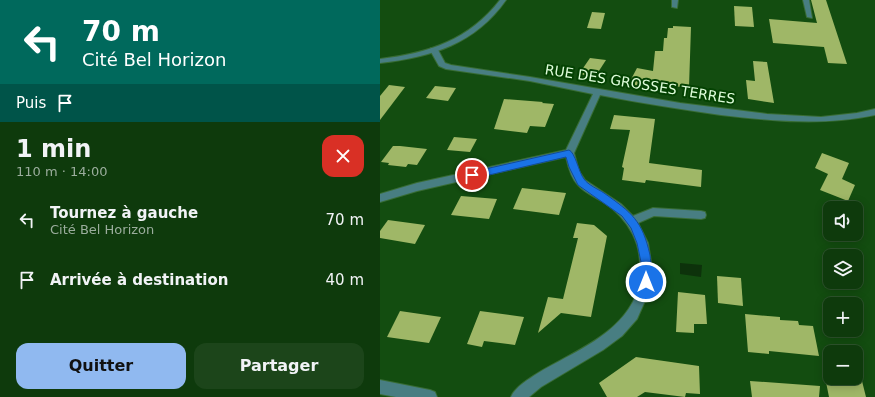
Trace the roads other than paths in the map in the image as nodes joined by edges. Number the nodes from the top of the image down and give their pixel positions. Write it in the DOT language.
graph roads {
  1 [pos="503,0"];
  2 [pos="806,0"];
  3 [pos="810,16"];
  4 [pos="434,50"];
  5 [pos="380,61"];
  6 [pos="597,93"];
  7 [pos="875,112"];
  8 [pos="569,153"];
  9 [pos="380,198"];
  10 [pos="701,215"];
  11 [pos="632,221"];
  12 [pos="380,387"];
  13 [pos="430,397"];
  14 [pos="518,397"];
  1 -- 4 [label="street"];
  2 -- 3 [label="lane"];
  4 -- 5 [label="street"];
  4 -- 6 [label="street, RUE DES GROSSES TERRES"];
  6 -- 7 [label="street, RUE DES GROSSES TERRES"];
  6 -- 8 [label="street"];
  8 -- 9 [label="street"];
  8 -- 11 [label="street"];
  10 -- 11 [label="street"];
  11 -- 14 [label="street"];
  12 -- 13 [label="street"];
}
